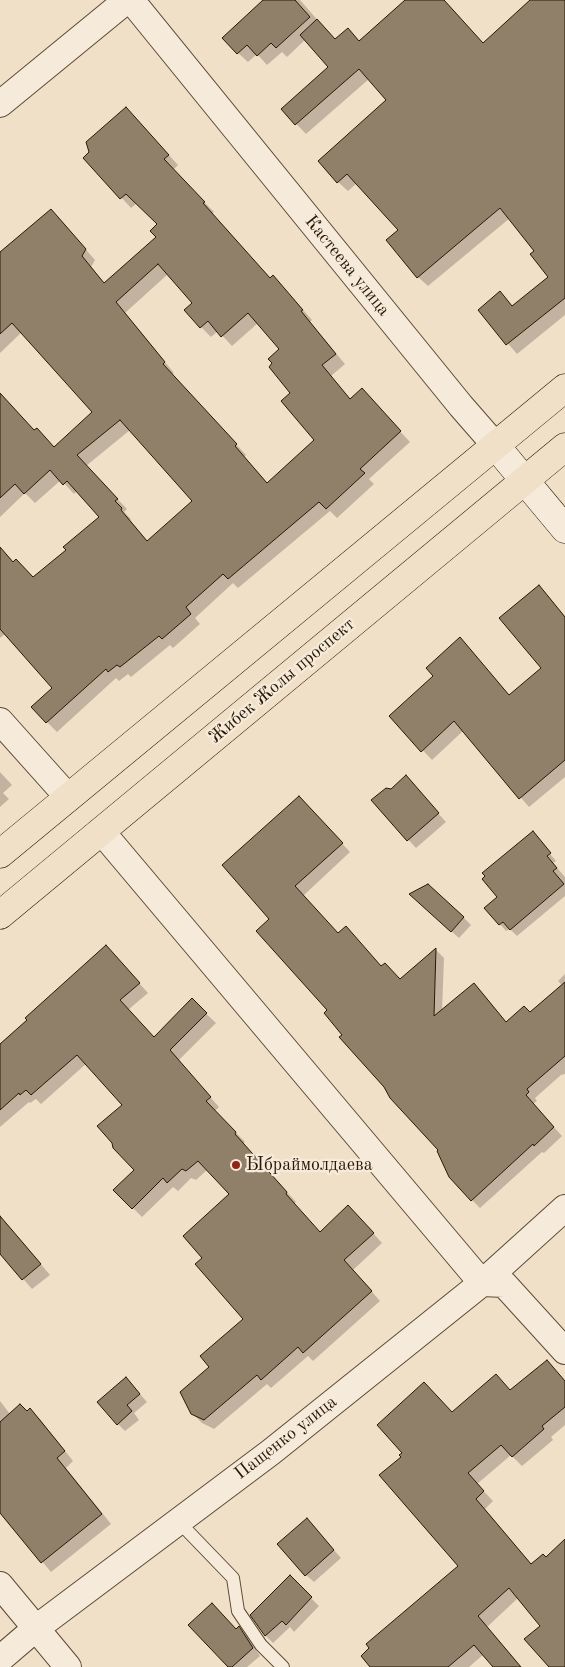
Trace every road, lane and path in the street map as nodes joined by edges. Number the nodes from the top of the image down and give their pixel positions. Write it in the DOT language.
graph roads {
  1 [pos="127,0"];
  2 [pos="132,0"];
  3 [pos="0,104"];
  4 [pos="565,388"];
  5 [pos="495,445"];
  6 [pos="565,447"];
  7 [pos="525,481"];
  8 [pos="565,530"];
  9 [pos="0,721"];
  10 [pos="68,797"];
  11 [pos="101,831"];
  12 [pos="0,854"];
  13 [pos="0,915"];
  14 [pos="565,1208"];
  15 [pos="482,1283"];
  16 [pos="565,1351"];
  17 [pos="178,1521"];
  18 [pos="0,1584"];
  19 [pos="35,1629"];
  20 [pos="0,1659"];
  21 [pos="68,1667"];
  22 [pos="283,1667"];
  1 -- 3 [label="street"];
  2 -- 5 [label="street, Кастеева улица"];
  4 -- 5 [label="highway"];
  5 -- 7 [label="street, Кастеева улица"];
  5 -- 10 [label="highway"];
  6 -- 7 [label="highway, Жибек Жолы проспект"];
  7 -- 8 [label="street, Кастеева улица"];
  7 -- 11 [label="highway, Жибек Жолы проспект"];
  9 -- 10 [label="street"];
  10 -- 12 [label="highway"];
  11 -- 13 [label="highway, Жибек Жолы проспект"];
  11 -- 15 [label="street"];
  14 -- 15 [label="street, Пащенко улица"];
  15 -- 16 [label="street"];
  15 -- 17 [label="street, Пащенко улица"];
  17 -- 19 [label="street, Пащенко улица"];
  17 -- 22 [label="lane"];
  18 -- 19 [label="street"];
  19 -- 20 [label="street, Пащенко улица"];
  19 -- 21 [label="street"];
}
